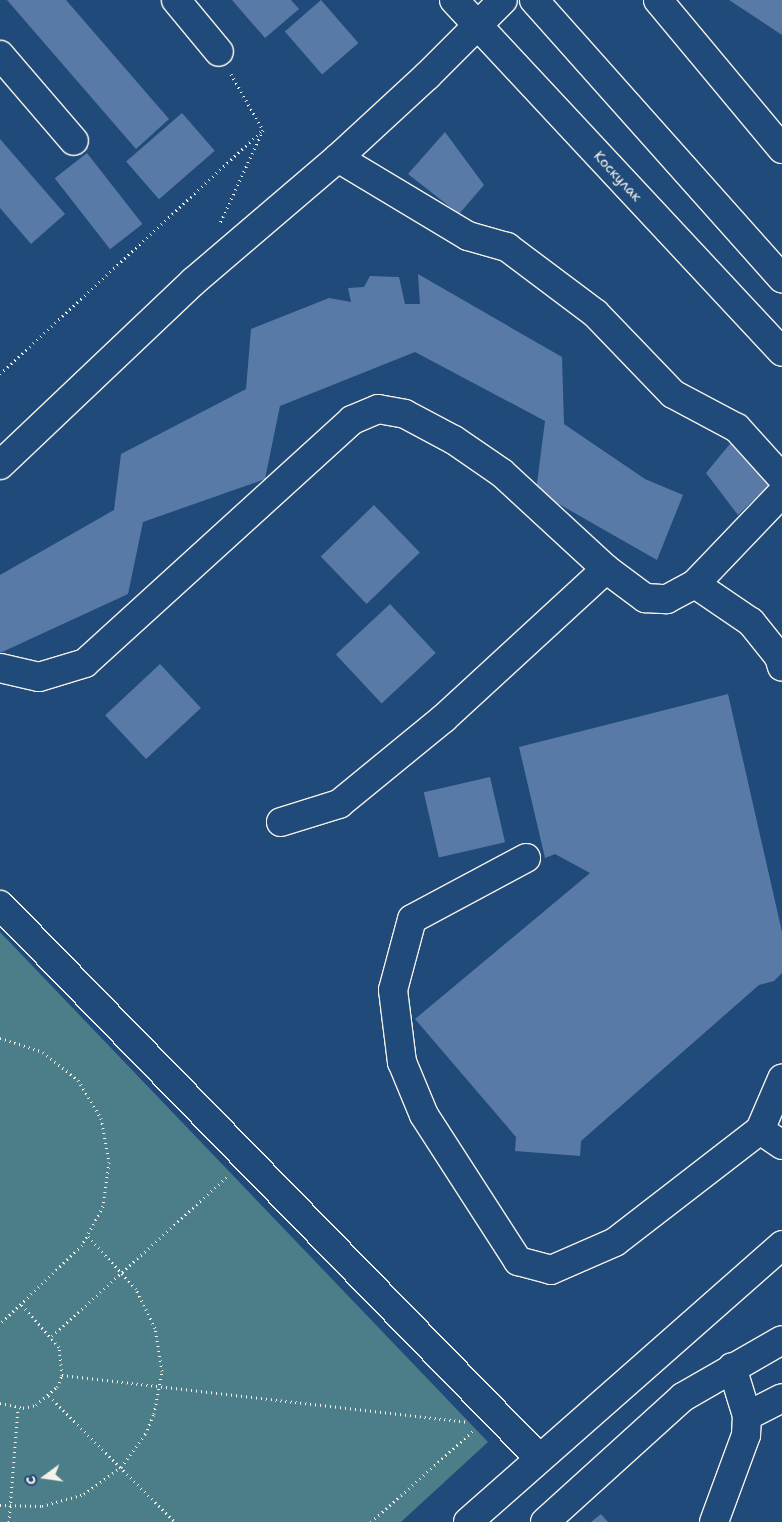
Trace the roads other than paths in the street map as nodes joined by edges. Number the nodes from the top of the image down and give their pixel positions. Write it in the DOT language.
graph roads {
  1 [pos="176,0"];
  2 [pos="454,0"];
  3 [pos="503,0"];
  4 [pos="534,0"];
  5 [pos="658,0"];
  6 [pos="478,26"];
  7 [pos="219,52"];
  8 [pos="0,55"];
  9 [pos="74,141"];
  10 [pos="782,148"];
  11 [pos="338,158"];
  12 [pos="782,278"];
  13 [pos="782,352"];
  14 [pos="0,465"];
  15 [pos="782,478"];
  16 [pos="782,493"];
  17 [pos="606,569"];
  18 [pos="695,584"];
  19 [pos="782,667"];
  20 [pos="0,668"];
  21 [pos="281,822"];
  22 [pos="526,858"];
  23 [pos="0,905"];
  24 [pos="782,1079"];
  25 [pos="771,1137"];
  26 [pos="782,1245"];
  27 [pos="782,1340"];
  28 [pos="732,1367"];
  29 [pos="782,1398"];
  30 [pos="747,1416"];
  31 [pos="539,1458"];
  32 [pos="468,1522"];
  33 [pos="545,1522"];
  34 [pos="714,1522"];
  1 -- 7 [label="street"];
  2 -- 6 [label="street, Коскулак"];
  3 -- 6 [label="street"];
  4 -- 12 [label="street"];
  5 -- 10 [label="street"];
  6 -- 11 [label="street"];
  6 -- 13 [label="street, Коскулак"];
  8 -- 9 [label="street"];
  11 -- 14 [label="street"];
  11 -- 15 [label="street"];
  16 -- 18 [label="street"];
  17 -- 18 [label="street"];
  17 -- 20 [label="street"];
  17 -- 21 [label="street"];
  18 -- 19 [label="street"];
  22 -- 25 [label="street"];
  23 -- 31 [label="street"];
  24 -- 25 [label="street"];
  26 -- 31 [label="street"];
  27 -- 28 [label="street"];
  28 -- 30 [label="street"];
  28 -- 33 [label="street"];
  29 -- 30 [label="street"];
  30 -- 34 [label="street"];
  31 -- 32 [label="street"];
}
